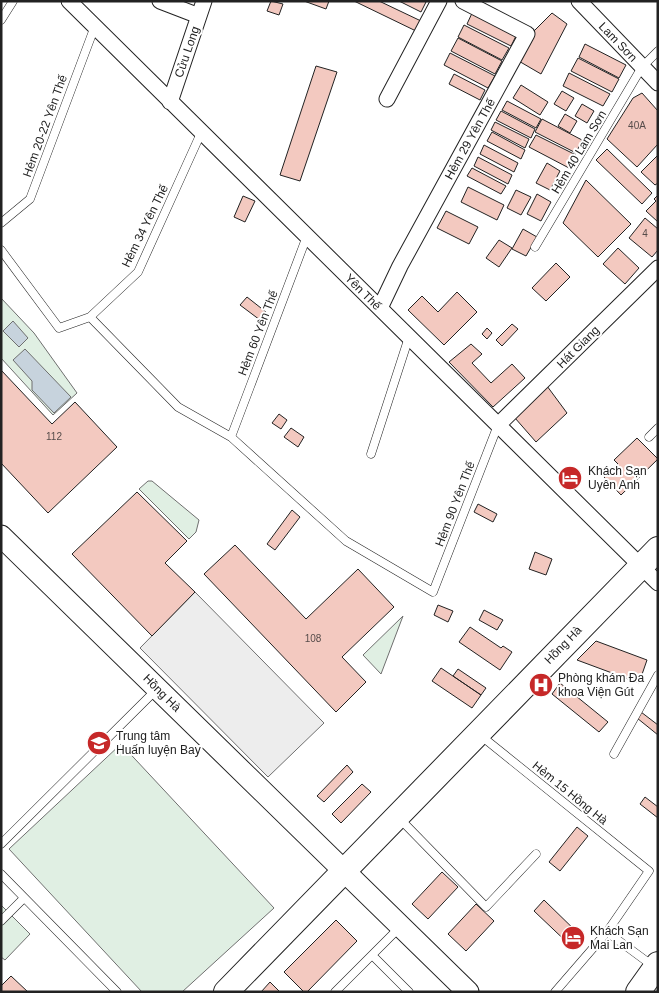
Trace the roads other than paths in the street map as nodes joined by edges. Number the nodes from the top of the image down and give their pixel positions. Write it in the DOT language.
graph roads {
  1 [pos="13,1"];
  2 [pos="69,1"];
  3 [pos="160,1"];
  4 [pos="204,1"];
  5 [pos="439,1"];
  6 [pos="463,1"];
  7 [pos="582,2"];
  8 [pos="199,16"];
  9 [pos="1,20"];
  10 [pos="95,26"];
  11 [pos="658,51"];
  12 [pos="642,67"];
  13 [pos="658,83"];
  14 [pos="387,99"];
  15 [pos="170,102"];
  16 [pos="201,132"];
  17 [pos="1,223"];
  18 [pos="306,236"];
  19 [pos="535,247"];
  20 [pos="1,250"];
  21 [pos="658,268"];
  22 [pos="380,308"];
  23 [pos="90,317"];
  24 [pos="409,338"];
  25 [pos="498,425"];
  26 [pos="658,428"];
  27 [pos="231,437"];
  28 [pos="649,437"];
  29 [pos="371,454"];
  30 [pos="1,536"];
  31 [pos="650,557"];
  32 [pos="658,583"];
  33 [pos="658,675"];
  34 [pos="158,689"];
  35 [pos="477,733"];
  36 [pos="614,754"];
  37 [pos="397,816"];
  38 [pos="1,844"];
  39 [pos="536,854"];
  40 [pos="345,871"];
  41 [pos="1,874"];
  42 [pos="24,898"];
  43 [pos="1,921"];
  44 [pos="401,925"];
  45 [pos="607,932"];
  46 [pos="372,954"];
  47 [pos="657,967"];
  48 [pos="117,992"];
  49 [pos="226,992"];
  50 [pos="335,992"];
  51 [pos="409,992"];
  52 [pos="468,992"];
  53 [pos="555,992"];
  54 [pos="638,992"];
  1 -- 9 [label="lane"];
  2 -- 10 [label="street, Yên Thế"];
  3 -- 8 [label="street"];
  4 -- 8 [label="street, Cửu Long"];
  5 -- 14 [label="street"];
  6 -- 22 [label="street, Hẻm 29 Yên Thế"];
  7 -- 12 [label="street, Lam Sơn"];
  8 -- 15 [label="street, Cửu Long"];
  10 -- 15 [label="street, Yên Thế"];
  10 -- 17 [label="lane, Hẻm 20-22 Yên Thế"];
  11 -- 12 [label="lane, Hẻm 40 Lam Sơn"];
  12 -- 13 [label="street, Lam Sơn"];
  12 -- 19 [label="lane, Hẻm 40 Lam Sơn"];
  15 -- 16 [label="street, Yên Thế"];
  16 -- 18 [label="street, Yên Thế"];
  16 -- 23 [label="lane, Hẻm 34 Yên Thế"];
  18 -- 22 [label="street, Yên Thế"];
  18 -- 27 [label="lane, Hẻm 60 Yên Thế"];
  20 -- 23 [label="lane"];
  21 -- 25 [label="street, Hát Giang"];
  22 -- 24 [label="street, Yên Thế"];
  23 -- 27 [label="lane"];
  24 -- 25 [label="street, Yên Thế"];
  24 -- 29 [label="lane"];
  25 -- 27 [label="lane, Hẻm 90 Yên Thế"];
  25 -- 31 [label="street, Yên Thế"];
  26 -- 28 [label="lane"];
  30 -- 34 [label="street, Hồng Hà"];
  31 -- 32 [label="street, Yên Thế"];
  31 -- 35 [label="main road, Hồng Hà"];
  33 -- 36 [label="lane"];
  34 -- 38 [label="lane"];
  34 -- 40 [label="street, Hồng Hà"];
  35 -- 37 [label="main road, Hồng Hà"];
  35 -- 45 [label="lane, Hẻm 15 Hồng Hà"];
  37 -- 39 [label="lane"];
  37 -- 40 [label="main road, Hồng Hà"];
  40 -- 44 [label="street, Hồng Hà"];
  40 -- 49 [label="main road, Hồng Hà"];
  41 -- 42 [label="lane"];
  42 -- 43 [label="lane"];
  42 -- 48 [label="lane"];
  44 -- 46 [label="lane"];
  44 -- 52 [label="street, Hồng Hà"];
  45 -- 47 [label="lane"];
  45 -- 53 [label="lane"];
  46 -- 50 [label="lane"];
  46 -- 51 [label="lane"];
  47 -- 54 [label="main road"];
}
